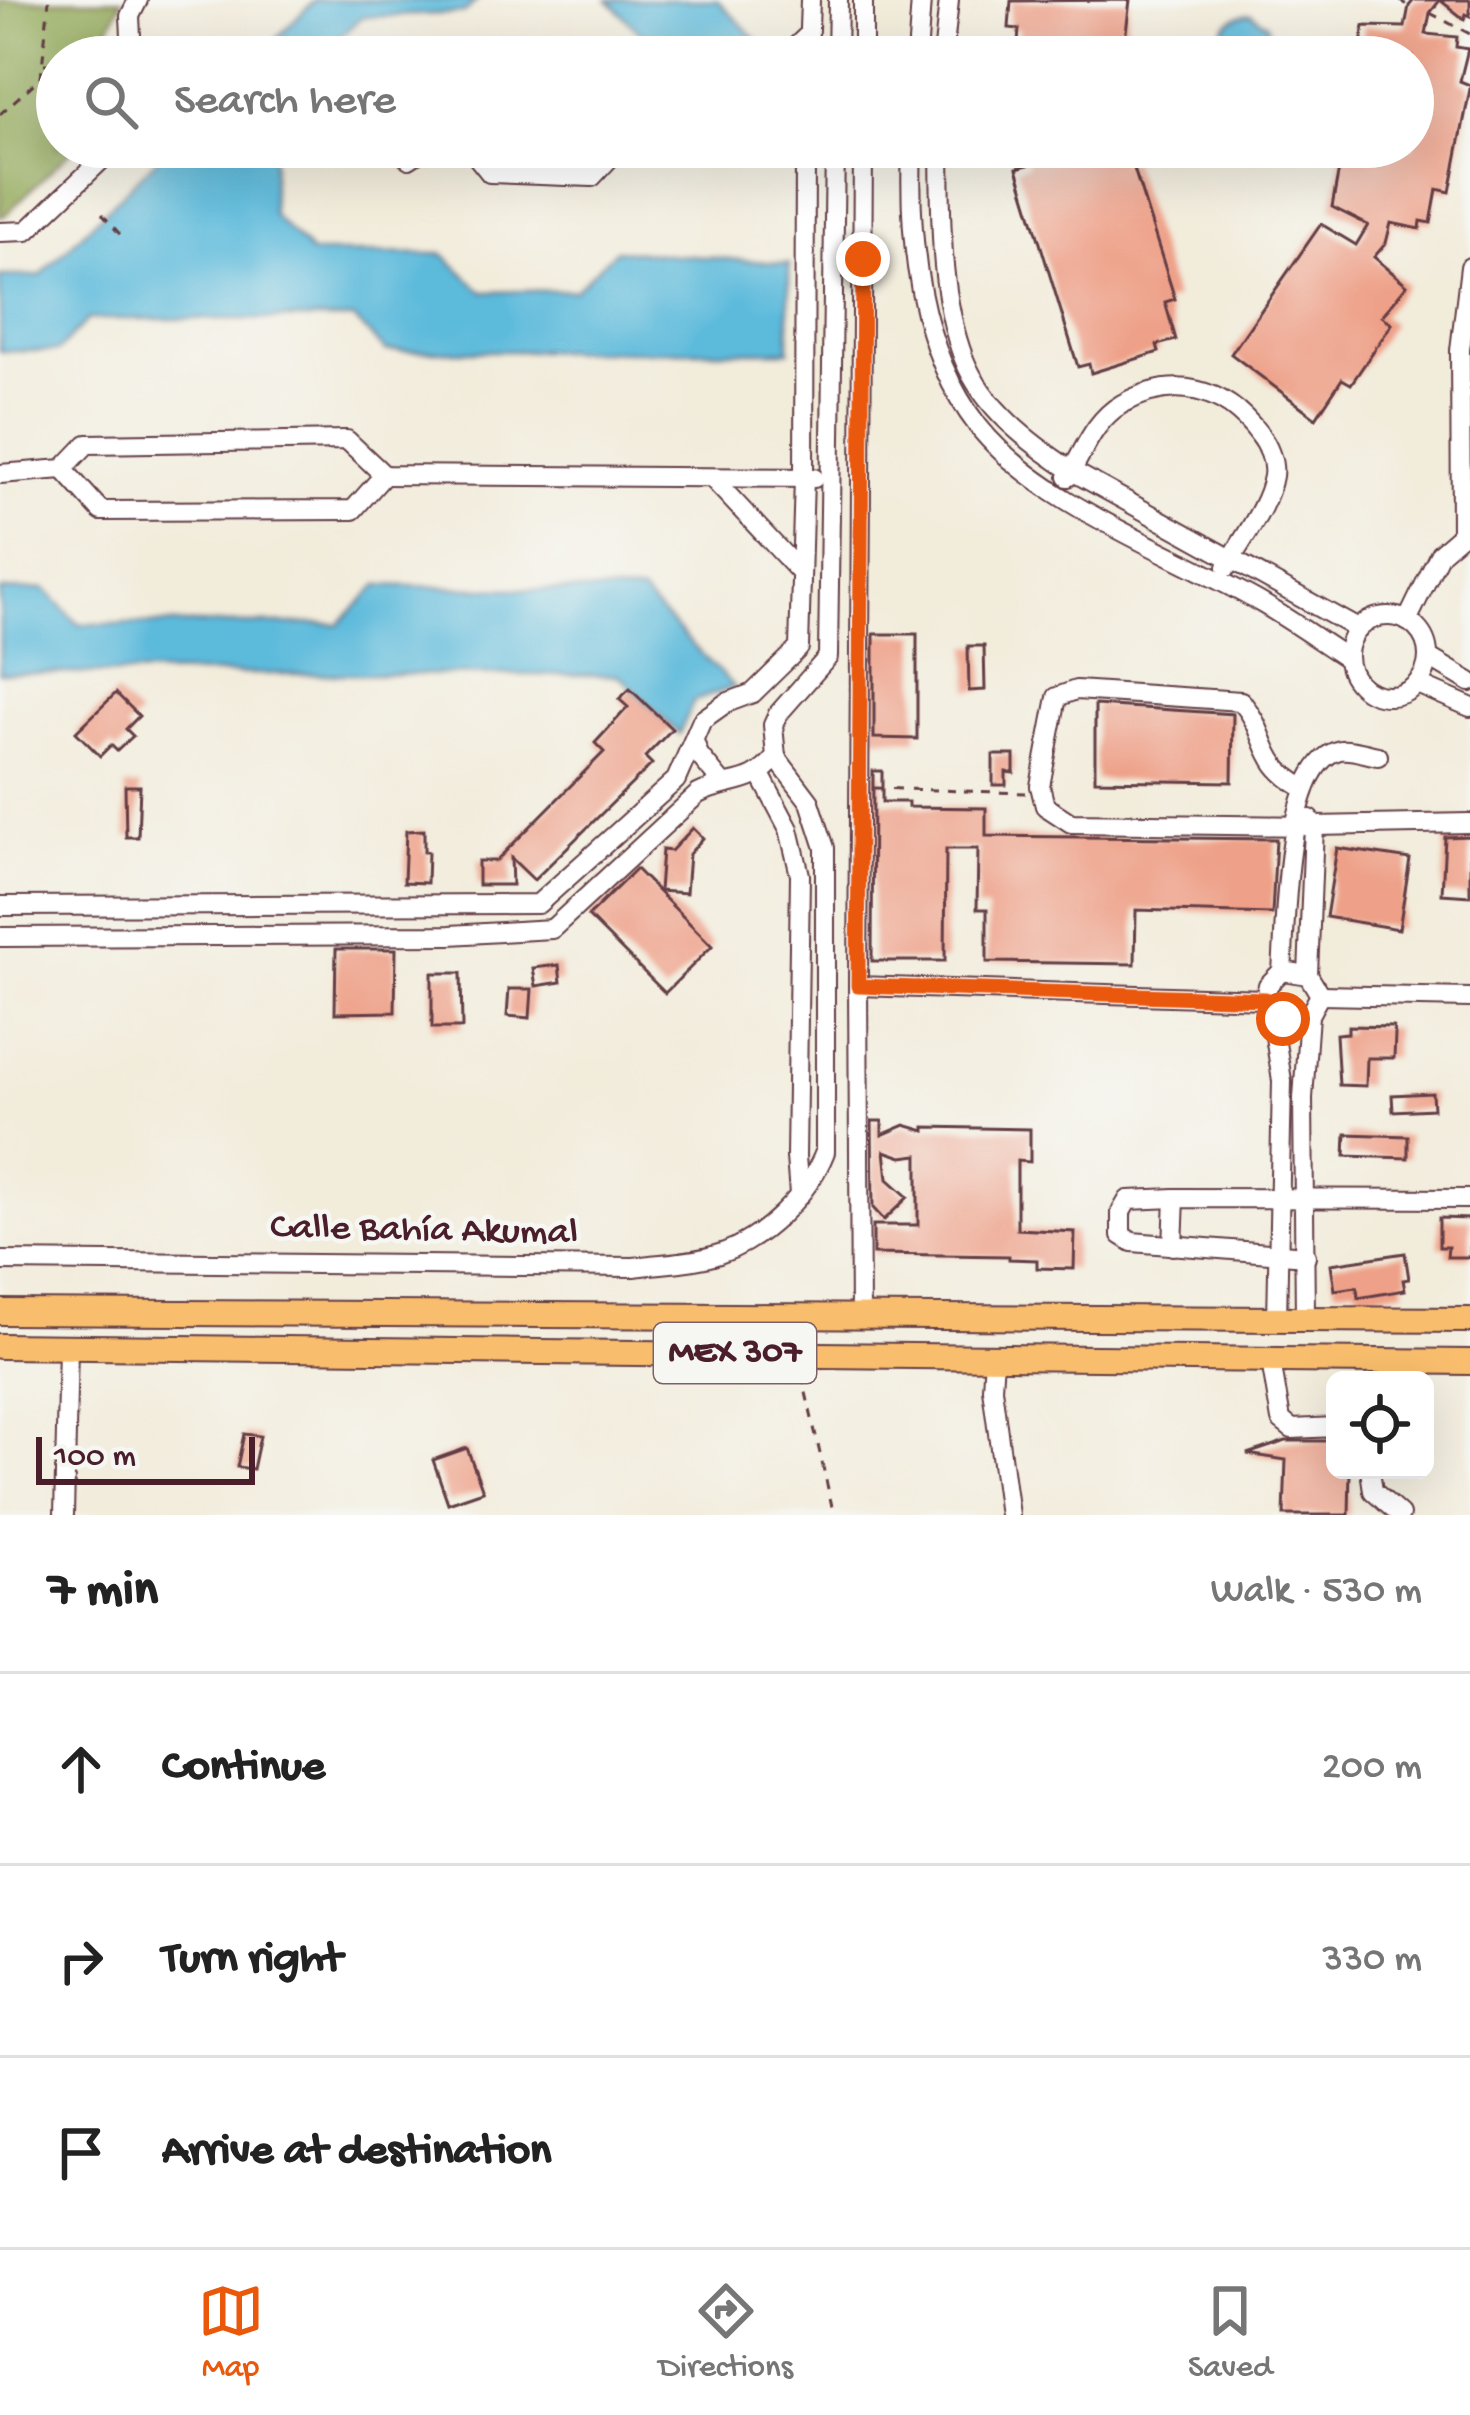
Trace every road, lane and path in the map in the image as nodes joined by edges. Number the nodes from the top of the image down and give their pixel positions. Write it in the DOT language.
graph roads {
  1 [pos="49,0"];
  2 [pos="139,0"];
  3 [pos="810,0"];
  4 [pos="838,0"];
  5 [pos="863,0"];
  6 [pos="921,0"];
  7 [pos="949,0"];
  8 [pos="1398,0"];
  9 [pos="1408,6"];
  10 [pos="1430,14"];
  11 [pos="1470,34"];
  12 [pos="808,35"];
  13 [pos="46,36"];
  14 [pos="131,36"];
  15 [pos="837,36"];
  16 [pos="863,36"];
  17 [pos="918,36"];
  18 [pos="945,36"];
  19 [pos="36,81"];
  20 [pos="0,101"];
  21 [pos="6,107"];
  22 [pos="0,114"];
  23 [pos="94,168"];
  24 [pos="486,168"];
  25 [pos="600,168"];
  26 [pos="805,168"];
  27 [pos="836,168"];
  28 [pos="863,168"];
  29 [pos="913,168"];
  30 [pos="941,168"];
  31 [pos="102,214"];
  32 [pos="0,232"];
  33 [pos="125,240"];
  34 [pos="1470,267"];
  35 [pos="63,470"];
  36 [pos="1072,472"];
  37 [pos="0,474"];
  38 [pos="384,475"];
  39 [pos="712,478"];
  40 [pos="804,478"];
  41 [pos="831,478"];
  42 [pos="1058,493"];
  43 [pos="1466,529"];
  44 [pos="1232,559"];
  45 [pos="801,572"];
  46 [pos="1220,582"];
  47 [pos="1407,621"];
  48 [pos="1358,629"];
  49 [pos="1428,657"];
  50 [pos="1348,659"];
  51 [pos="1470,682"];
  52 [pos="1417,683"];
  53 [pos="748,696"];
  54 [pos="1470,707"];
  55 [pos="773,724"];
  56 [pos="694,741"];
  57 [pos="1378,756"];
  58 [pos="776,757"];
  59 [pos="761,776"];
  60 [pos="722,783"];
  61 [pos="860,788"];
  62 [pos="1304,788"];
  63 [pos="1042,793"];
  64 [pos="1304,820"];
  65 [pos="1470,823"];
  66 [pos="0,906"];
  67 [pos="0,937"];
  68 [pos="1282,971"];
  69 [pos="1308,975"];
  70 [pos="858,986"];
  71 [pos="1320,995"];
  72 [pos="1470,998"];
  73 [pos="1268,1005"];
  74 [pos="1309,1015"];
  75 [pos="800,1194"];
  76 [pos="1175,1198"];
  77 [pos="1470,1198"];
  78 [pos="1279,1200"];
  79 [pos="1306,1200"];
  80 [pos="1173,1246"];
  81 [pos="1277,1256"];
  82 [pos="1306,1256"];
  83 [pos="0,1261"];
  84 [pos="0,1312"];
  85 [pos="860,1317"];
  86 [pos="1305,1318"];
  87 [pos="1277,1319"];
  88 [pos="1470,1320"];
  89 [pos="0,1346"];
  90 [pos="68,1347"];
  91 [pos="799,1355"];
  92 [pos="994,1358"];
  93 [pos="1270,1360"];
  94 [pos="1470,1362"];
  95 [pos="1364,1371"];
  96 [pos="1326,1427"];
  97 [pos="1371,1479"];
  98 [pos="64,1515"];
  99 [pos="834,1515"];
  100 [pos="1010,1515"];
  101 [pos="1400,1515"];
  1 -- 13 [label="path"];
  2 -- 14 [label="street"];
  3 -- 12 [label="street"];
  4 -- 15 [label="street"];
  5 -- 16 [label="street"];
  6 -- 17 [label="street"];
  7 -- 18 [label="street"];
  8 -- 9 [label="path"];
  10 -- 11 [label="path"];
  19 -- 21 [label="path"];
  20 -- 21 [label="path"];
  21 -- 22 [label="path"];
  23 -- 32 [label="street"];
  24 -- 25 [label="street"];
  26 -- 40 [label="street"];
  27 -- 41 [label="street"];
  28 -- 61 [label="street"];
  29 -- 42 [label="street"];
  30 -- 36 [label="street"];
  31 -- 33 [label="path"];
  34 -- 43 [label="street"];
  35 -- 37 [label="street"];
  35 -- 38 [label="street"];
  35 -- 38 [label="street"];
  36 -- 42 [label="street"];
  36 -- 44 [label="street"];
  36 -- 44 [label="street"];
  38 -- 39 [label="street"];
  39 -- 40 [label="street"];
  39 -- 45 [label="street"];
  40 -- 41 [label="street"];
  40 -- 45 [label="street"];
  41 -- 55 [label="street"];
  42 -- 46 [label="street"];
  43 -- 47 [label="street"];
  44 -- 46 [label="street"];
  44 -- 48 [label="street"];
  45 -- 53 [label="street"];
  46 -- 50 [label="street"];
  47 -- 48 [label="street"];
  47 -- 49 [label="street"];
  48 -- 50 [label="street"];
  49 -- 51 [label="street"];
  49 -- 52 [label="street"];
  50 -- 52 [label="street"];
  52 -- 54 [label="street"];
  53 -- 55 [label="street"];
  53 -- 56 [label="street"];
  55 -- 58 [label="street"];
  56 -- 60 [label="street"];
  56 -- 66 [label="street"];
  57 -- 62 [label="street"];
  58 -- 59 [label="street"];
  58 -- 75 [label="street, Calle Bahía Akumal"];
  59 -- 60 [label="street"];
  59 -- 75 [label="street"];
  60 -- 67 [label="street"];
  61 -- 63 [label="path"];
  61 -- 70 [label="street"];
  62 -- 63 [label="street"];
  62 -- 64 [label="street"];
  63 -- 64 [label="street"];
  64 -- 65 [label="street"];
  64 -- 68 [label="street"];
  64 -- 69 [label="street"];
  68 -- 69 [label="street"];
  68 -- 73 [label="street"];
  69 -- 71 [label="street"];
  70 -- 73 [label="street"];
  70 -- 85 [label="street"];
  71 -- 72 [label="street"];
  71 -- 74 [label="street"];
  73 -- 74 [label="street"];
  73 -- 78 [label="street"];
  74 -- 79 [label="street"];
  75 -- 83 [label="street, Calle Bahía Akumal"];
  76 -- 78 [label="street"];
  76 -- 80 [label="street"];
  76 -- 80 [label="street"];
  77 -- 79 [label="street"];
  78 -- 79 [label="street"];
  78 -- 81 [label="street"];
  79 -- 82 [label="street"];
  80 -- 81 [label="street"];
  81 -- 82 [label="street"];
  81 -- 87 [label="street"];
  82 -- 86 [label="street"];
  84 -- 85 [label="highway, MEX 307"];
  85 -- 87 [label="highway, MEX 307"];
  86 -- 87 [label="highway, MEX 307"];
  86 -- 88 [label="highway, MEX 307"];
  89 -- 90 [label="highway, MEX 307"];
  90 -- 91 [label="highway, MEX 307"];
  90 -- 98 [label="street"];
  91 -- 92 [label="highway, MEX 307"];
  91 -- 99 [label="path"];
  92 -- 93 [label="highway, MEX 307"];
  92 -- 100 [label="street"];
  93 -- 95 [label="highway, MEX 307"];
  93 -- 96 [label="street"];
  94 -- 95 [label="highway, MEX 307"];
  97 -- 101 [label="street"];
}
